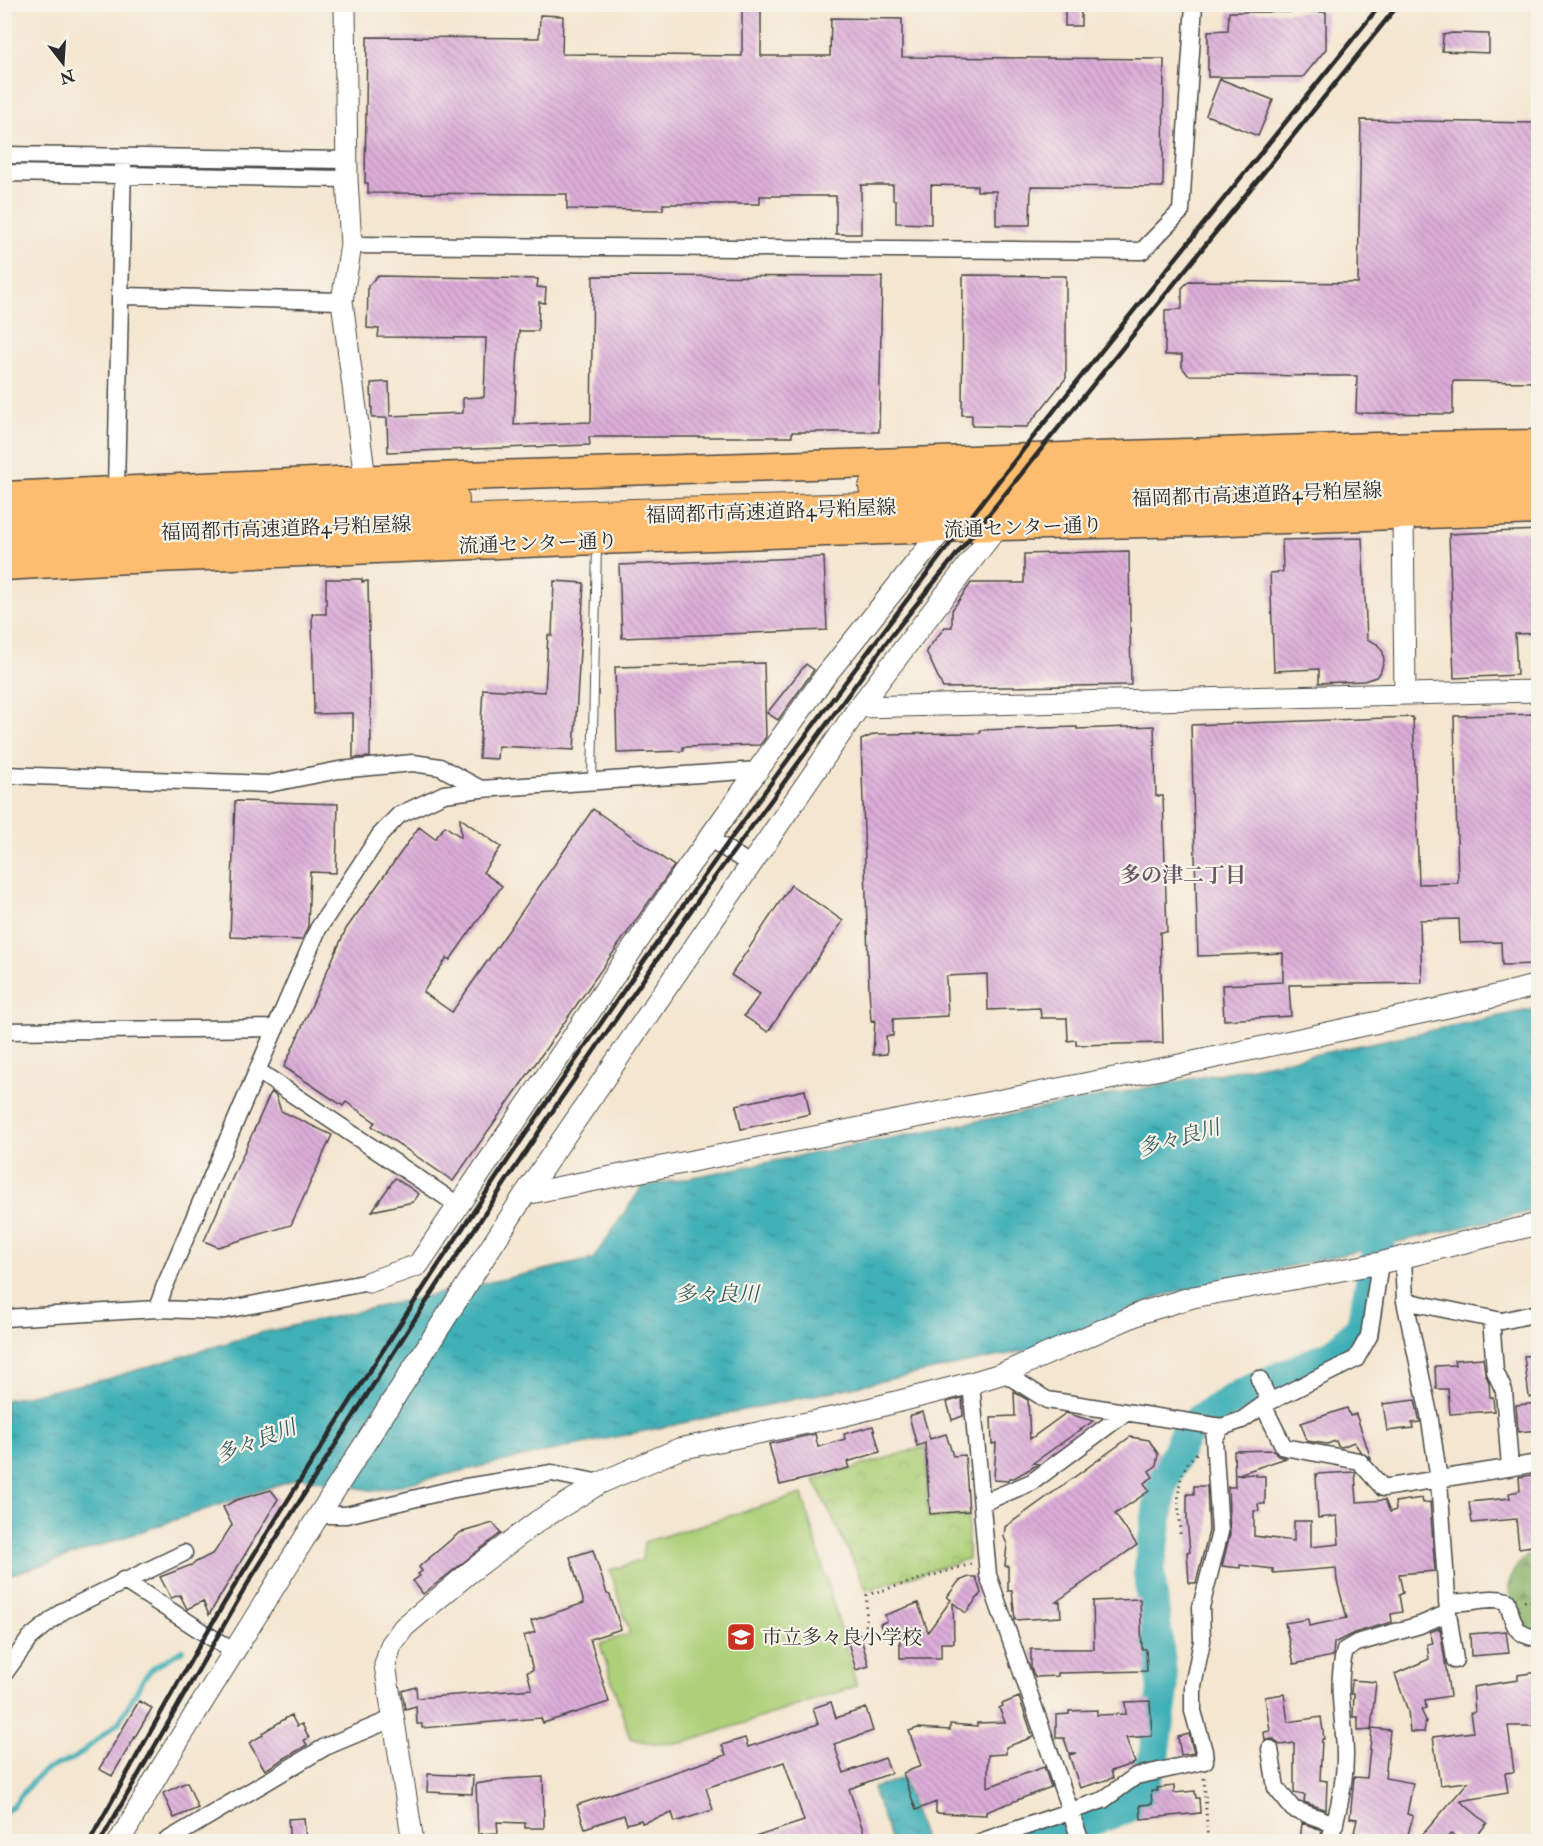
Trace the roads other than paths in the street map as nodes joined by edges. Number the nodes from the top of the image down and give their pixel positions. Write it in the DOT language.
graph roads {
  1 [pos="345,4"];
  2 [pos="1194,4"];
  3 [pos="4,155"];
  4 [pos="123,157"];
  5 [pos="346,169"];
  6 [pos="4,173"];
  7 [pos="124,174"];
  8 [pos="351,245"];
  9 [pos="122,296"];
  10 [pos="342,301"];
  11 [pos="1539,444"];
  12 [pos="1539,461"];
  13 [pos="365,479"];
  14 [pos="1539,483"];
  15 [pos="1195,485"];
  16 [pos="116,489"];
  17 [pos="4,496"];
  18 [pos="1539,510"];
  19 [pos="1403,515"];
  20 [pos="4,517"];
  21 [pos="273,517"];
  22 [pos="998,526"];
  23 [pos="943,529"];
  24 [pos="4,540"];
  25 [pos="597,540"];
  26 [pos="4,566"];
  27 [pos="1539,691"];
  28 [pos="1405,694"];
  29 [pos="859,707"];
  30 [pos="758,770"];
  31 [pos="4,775"];
  32 [pos="592,780"];
  33 [pos="481,789"];
  34 [pos="709,838"];
  35 [pos="750,866"];
  36 [pos="1539,985"];
  37 [pos="276,1028"];
  38 [pos="4,1031"];
  39 [pos="258,1071"];
  40 [pos="525,1194"];
  41 [pos="458,1205"];
  42 [pos="1539,1224"];
  43 [pos="1403,1257"];
  44 [pos="1380,1263"];
  45 [pos="369,1282"];
  46 [pos="1405,1301"];
  47 [pos="158,1310"];
  48 [pos="1539,1312"];
  49 [pos="4,1318"];
  50 [pos="1491,1319"];
  51 [pos="1004,1373"];
  52 [pos="1259,1379"];
  53 [pos="971,1383"];
  54 [pos="1266,1403"];
  55 [pos="1125,1413"];
  56 [pos="1218,1433"];
  57 [pos="1539,1463"];
  58 [pos="1510,1467"];
  59 [pos="1439,1480"];
  60 [pos="600,1483"];
  61 [pos="982,1503"];
  62 [pos="324,1509"];
  63 [pos="184,1553"];
  64 [pos="123,1580"];
  65 [pos="1447,1607"];
  66 [pos="1539,1638"];
  67 [pos="234,1652"];
  68 [pos="1455,1660"];
  69 [pos="4,1674"];
  70 [pos="394,1718"];
  71 [pos="1270,1749"];
  72 [pos="1335,1824"];
  73 [pos="1076,1826"];
  74 [pos="119,1842"];
  75 [pos="165,1842"];
  76 [pos="413,1842"];
  77 [pos="980,1842"];
  78 [pos="1329,1842"];
  1 -- 5 [label="street"];
  2 -- 8 [label="street"];
  3 -- 4 [label="street"];
  4 -- 5 [label="street"];
  4 -- 7 [label="street"];
  5 -- 7 [label="street"];
  5 -- 8 [label="street"];
  6 -- 7 [label="street"];
  7 -- 9 [label="street"];
  8 -- 10 [label="street"];
  9 -- 10 [label="street"];
  9 -- 16 [label="street"];
  10 -- 13 [label="street"];
  11 -- 13 [label="highway"];
  12 -- 15 [label="highway, 福岡都市高速道路4号粕屋線"];
  13 -- 16 [label="highway"];
  14 -- 15 [label="highway, 福岡都市高速道路4号粕屋線"];
  15 -- 21 [label="highway, 福岡都市高速道路4号粕屋線"];
  16 -- 17 [label="highway"];
  18 -- 19 [label="highway, 流通センター通り"];
  19 -- 22 [label="highway, 流通センター通り"];
  19 -- 28 [label="street"];
  20 -- 21 [label="highway, 福岡都市高速道路4号粕屋線"];
  21 -- 24 [label="highway, 福岡都市高速道路4号粕屋線"];
  22 -- 23 [label="highway, 流通センター通り"];
  22 -- 29 [label="street"];
  23 -- 25 [label="highway, 流通センター通り"];
  23 -- 30 [label="street"];
  25 -- 26 [label="highway, 流通センター通り"];
  25 -- 32 [label="lane"];
  27 -- 28 [label="street"];
  28 -- 29 [label="street"];
  29 -- 35 [label="street"];
  30 -- 32 [label="street"];
  30 -- 34 [label="street"];
  31 -- 33 [label="street"];
  32 -- 33 [label="street"];
  33 -- 37 [label="street"];
  34 -- 35 [label="street"];
  34 -- 41 [label="street"];
  35 -- 40 [label="street"];
  36 -- 40 [label="street"];
  37 -- 38 [label="street"];
  37 -- 39 [label="street"];
  39 -- 41 [label="street"];
  39 -- 47 [label="street"];
  40 -- 62 [label="street"];
  41 -- 45 [label="street"];
  42 -- 43 [label="street"];
  43 -- 44 [label="street"];
  43 -- 46 [label="street"];
  44 -- 51 [label="street"];
  44 -- 54 [label="street"];
  45 -- 47 [label="street"];
  46 -- 50 [label="street"];
  46 -- 59 [label="street"];
  47 -- 49 [label="street"];
  48 -- 50 [label="street"];
  50 -- 58 [label="street"];
  51 -- 53 [label="street"];
  51 -- 55 [label="street"];
  52 -- 54 [label="street"];
  53 -- 60 [label="street"];
  53 -- 61 [label="street"];
  54 -- 56 [label="street"];
  54 -- 59 [label="street"];
  55 -- 56 [label="street"];
  55 -- 61 [label="street"];
  56 -- 73 [label="street"];
  57 -- 58 [label="street"];
  58 -- 59 [label="street"];
  59 -- 65 [label="street"];
  60 -- 62 [label="street"];
  60 -- 70 [label="street"];
  61 -- 73 [label="street"];
  62 -- 67 [label="street"];
  63 -- 64 [label="street"];
  64 -- 67 [label="street"];
  64 -- 69 [label="street"];
  65 -- 66 [label="street"];
  65 -- 68 [label="street"];
  65 -- 72 [label="street"];
  67 -- 74 [label="street"];
  70 -- 75 [label="street"];
  70 -- 76 [label="street"];
  71 -- 72 [label="street"];
  72 -- 78 [label="street"];
  73 -- 77 [label="street"];
}
